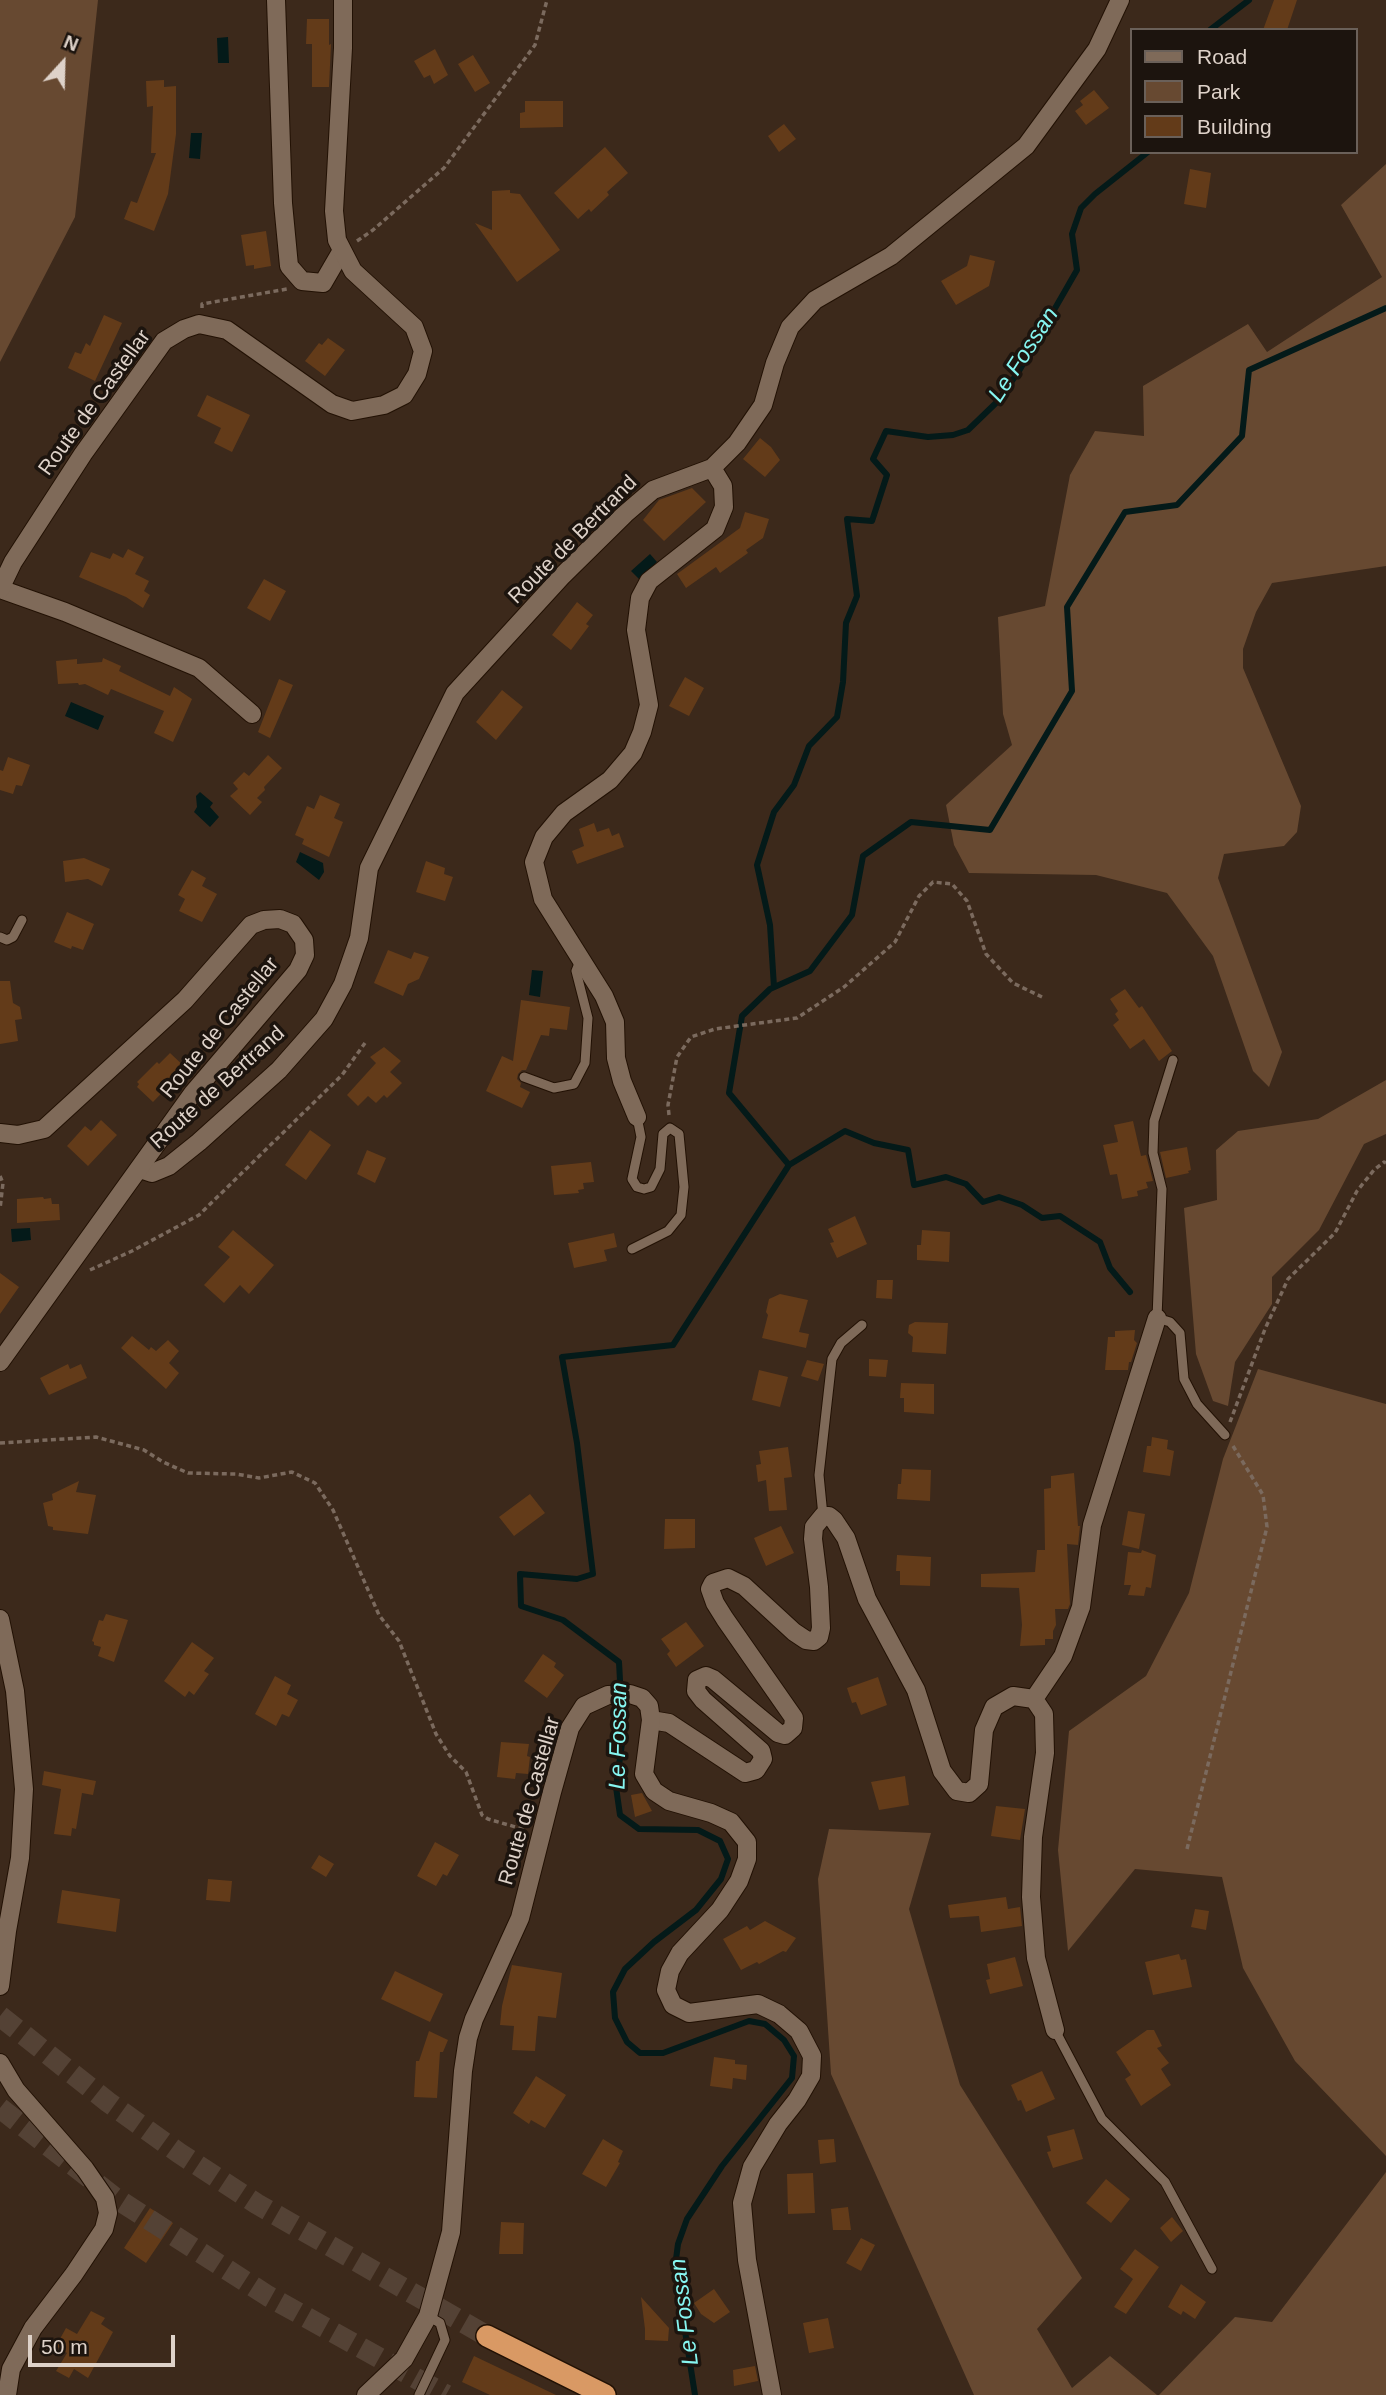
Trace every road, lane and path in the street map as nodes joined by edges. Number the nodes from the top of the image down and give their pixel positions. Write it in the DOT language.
graph roads {
  1 [pos="276,0"];
  2 [pos="343,0"];
  3 [pos="547,0"];
  4 [pos="1119,0"];
  5 [pos="341,251"];
  6 [pos="302,281"];
  7 [pos="199,324"];
  8 [pos="712,468"];
  9 [pos="0,589"];
  10 [pos="252,714"];
  11 [pos="22,920"];
  12 [pos="0,937"];
  13 [pos="581,960"];
  14 [pos="1042,998"];
  15 [pos="365,1043"];
  16 [pos="1173,1060"];
  17 [pos="524,1077"];
  18 [pos="637,1117"];
  19 [pos="670,1128"];
  20 [pos="0,1133"];
  21 [pos="1386,1163"];
  22 [pos="140,1169"];
  23 [pos="0,1176"];
  24 [pos="0,1209"];
  25 [pos="632,1249"];
  26 [pos="56,1285"];
  27 [pos="1157,1318"];
  28 [pos="862,1325"];
  29 [pos="0,1362"];
  30 [pos="1225,1435"];
  31 [pos="0,1443"];
  32 [pos="823,1516"];
  33 [pos="0,1619"];
  34 [pos="1034,1699"];
  35 [pos="651,1720"];
  36 [pos="541,1835"];
  37 [pos="1187,1849"];
  38 [pos="0,1986"];
  39 [pos="1055,2030"];
  40 [pos="0,2063"];
  41 [pos="1212,2269"];
  42 [pos="428,2316"];
  43 [pos="487,2336"];
  44 [pos="7,2395"];
  45 [pos="366,2395"];
  46 [pos="419,2395"];
  47 [pos="605,2395"];
  48 [pos="772,2395"];
  1 -- 6 [label="street"];
  2 -- 5 [label="street"];
  3 -- 5 [label="path"];
  4 -- 8 [label="street, Route de Bertrand"];
  5 -- 6 [label="street"];
  5 -- 7 [label="street"];
  6 -- 7 [label="path"];
  7 -- 9 [label="street, Route de Castellar"];
  8 -- 13 [label="street"];
  8 -- 22 [label="street, Route de Bertrand"];
  9 -- 10 [label="street"];
  11 -- 12 [label="lane"];
  13 -- 17 [label="lane"];
  13 -- 18 [label="street"];
  14 -- 19 [label="path"];
  15 -- 26 [label="path"];
  16 -- 27 [label="lane"];
  18 -- 19 [label="lane"];
  19 -- 25 [label="lane"];
  20 -- 22 [label="street, Route de Castellar"];
  21 -- 30 [label="path"];
  22 -- 26 [label="street, Route de Castellar"];
  23 -- 24 [label="path"];
  26 -- 29 [label="street, Route de Castellar"];
  27 -- 30 [label="lane"];
  27 -- 34 [label="street"];
  28 -- 32 [label="lane"];
  30 -- 37 [label="path"];
  31 -- 36 [label="path"];
  32 -- 34 [label="street"];
  32 -- 35 [label="street"];
  33 -- 38 [label="street"];
  34 -- 39 [label="street"];
  35 -- 36 [label="street, Route de Castellar"];
  35 -- 48 [label="street"];
  36 -- 42 [label="street, Route de Castellar"];
  39 -- 41 [label="lane"];
  40 -- 44 [label="street"];
  42 -- 45 [label="street, Route de Castellar"];
  42 -- 46 [label="lane"];
  43 -- 47 [label="highway"];
}
